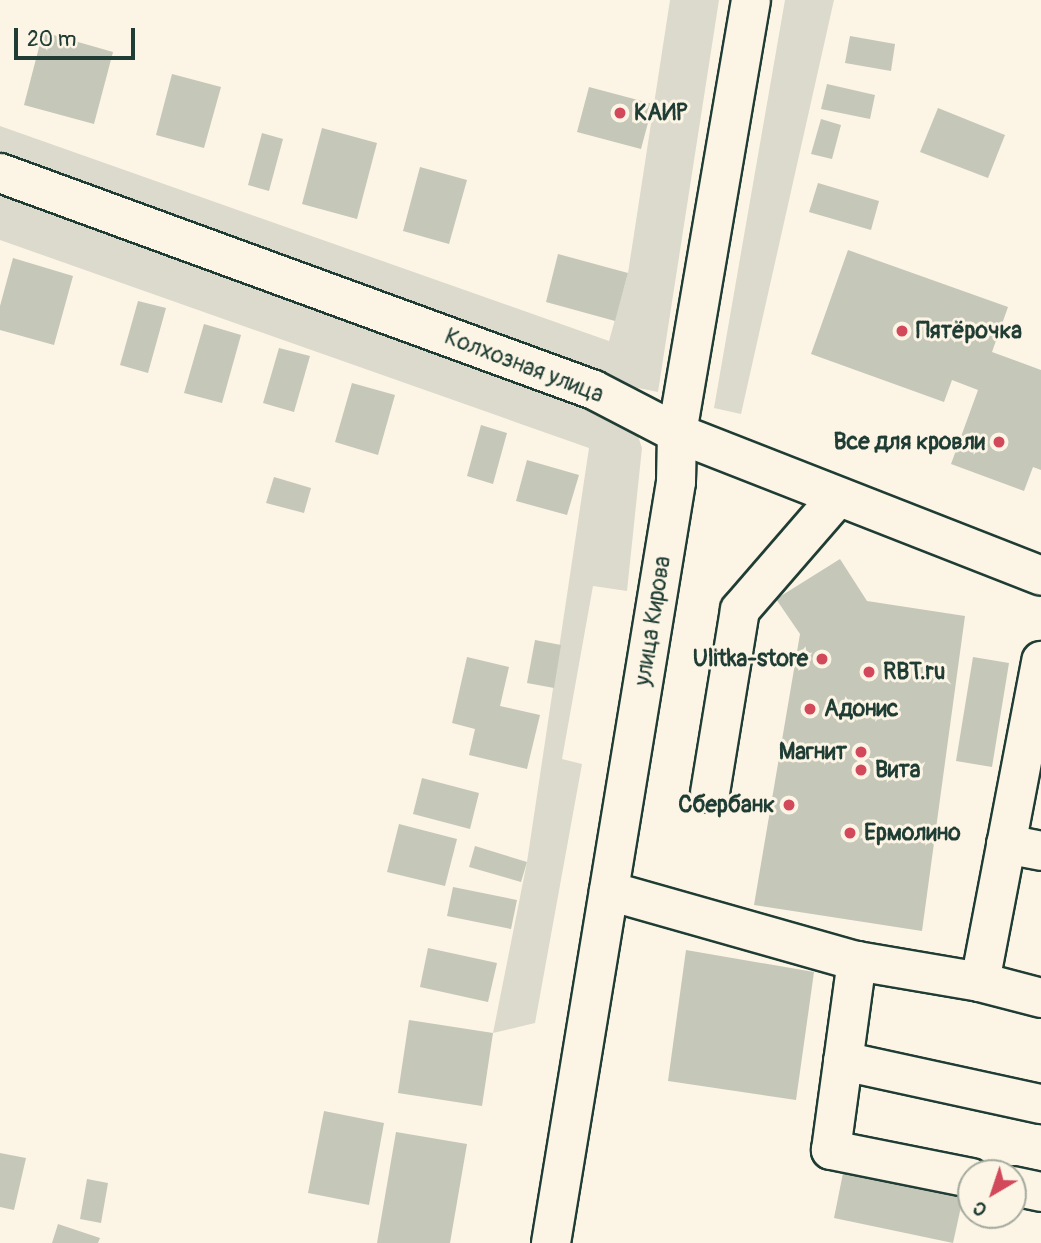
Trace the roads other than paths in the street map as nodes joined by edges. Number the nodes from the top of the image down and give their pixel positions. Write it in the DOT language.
graph roads {
  1 [pos="751,0"];
  2 [pos="0,173"];
  3 [pos="677,433"];
  4 [pos="836,499"];
  5 [pos="1041,576"];
  6 [pos="1041,661"];
  7 [pos="710,793"];
  8 [pos="1024,847"];
  9 [pos="608,891"];
  10 [pos="857,961"];
  11 [pos="980,982"];
  12 [pos="1041,998"];
  13 [pos="843,1061"];
  14 [pos="1041,1104"];
  15 [pos="957,1175"];
  16 [pos="551,1243"];
  1 -- 3 [label="main road, улица Кирова"];
  2 -- 3 [label="main road, Колхозная улица"];
  3 -- 4 [label="main road, Колхозная улица"];
  3 -- 9 [label="main road, улица Кирова"];
  4 -- 5 [label="main road, Колхозная улица"];
  4 -- 7 [label="main road"];
  6 -- 8 [label="main road"];
  8 -- 11 [label="main road"];
  9 -- 10 [label="main road"];
  9 -- 16 [label="main road, улица Кирова"];
  10 -- 11 [label="main road"];
  10 -- 13 [label="main road"];
  11 -- 12 [label="main road"];
  13 -- 14 [label="main road"];
  13 -- 15 [label="main road"];
}
